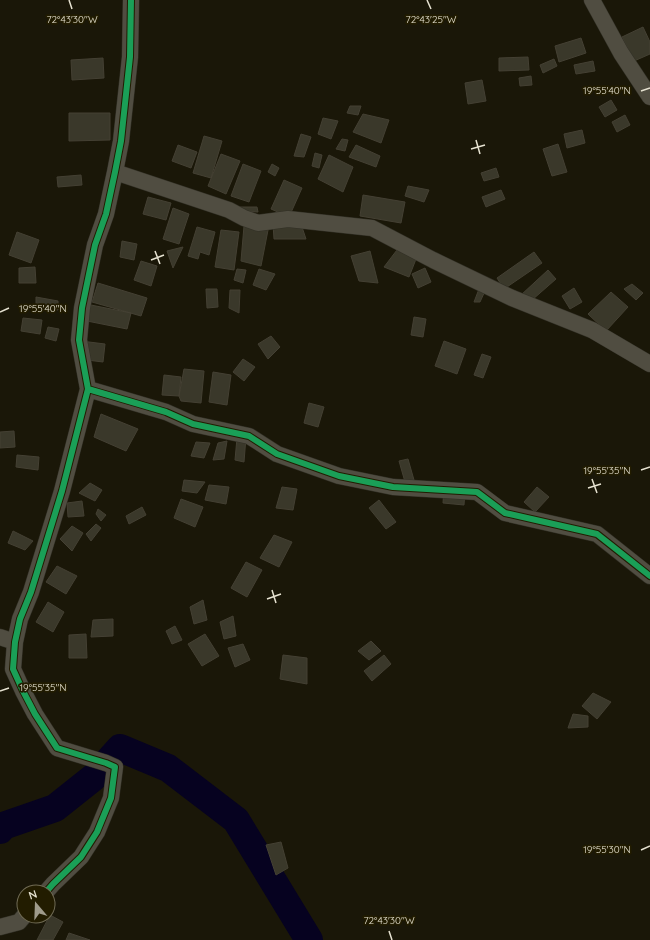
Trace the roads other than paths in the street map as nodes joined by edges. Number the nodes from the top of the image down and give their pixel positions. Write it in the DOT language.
graph roads {
  1 [pos="131,0"];
  2 [pos="592,0"];
  3 [pos="595,0"];
  4 [pos="604,0"];
  5 [pos="650,97"];
  6 [pos="116,172"];
  7 [pos="650,364"];
  8 [pos="88,389"];
  9 [pos="650,576"];
  10 [pos="0,637"];
  11 [pos="15,642"];
  12 [pos="53,884"];
  13 [pos="16,923"];
  14 [pos="0,927"];
  1 -- 6 [label="street"];
  2 -- 5 [label="street"];
  3 -- 4 [label="street"];
  6 -- 7 [label="street"];
  6 -- 8 [label="street"];
  8 -- 9 [label="street"];
  8 -- 11 [label="street"];
  10 -- 11 [label="street"];
  11 -- 12 [label="street"];
  13 -- 14 [label="street"];
}
